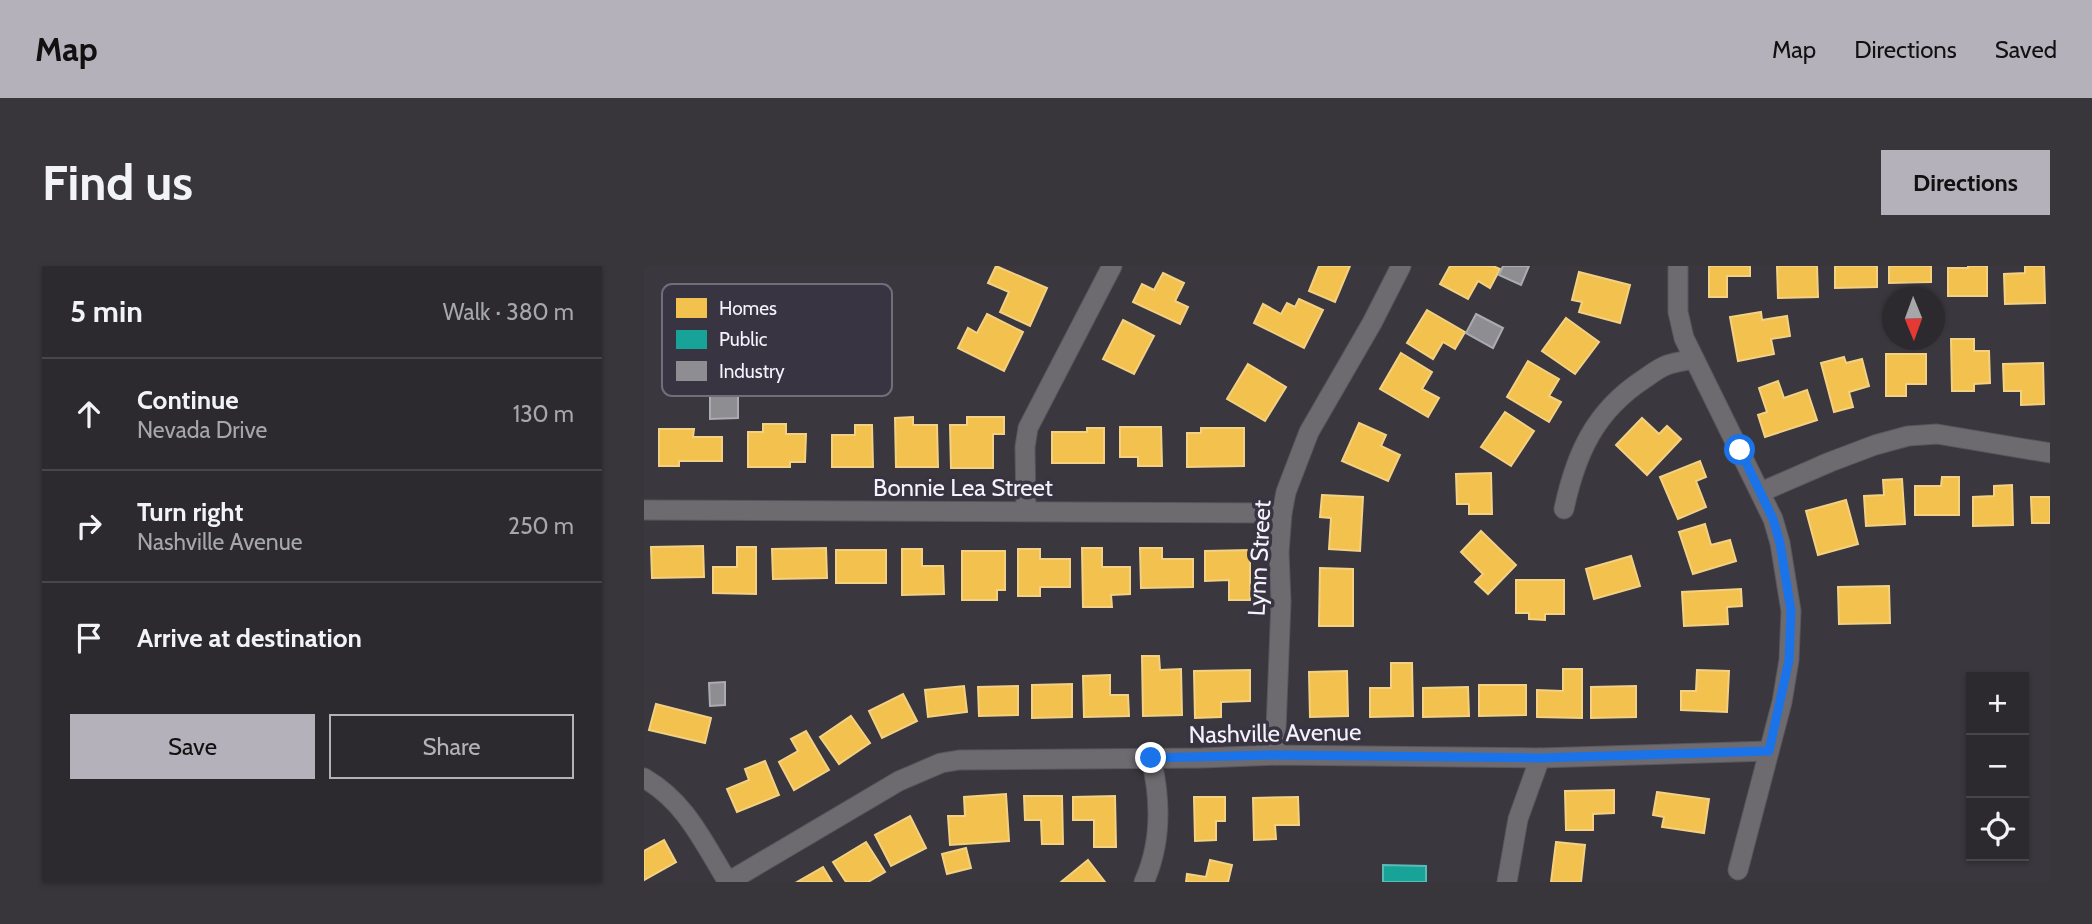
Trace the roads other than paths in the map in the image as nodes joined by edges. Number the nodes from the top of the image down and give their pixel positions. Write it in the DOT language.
graph roads {
  1 [pos="1112,266"];
  2 [pos="1401,266"];
  3 [pos="1678,266"];
  4 [pos="1693,359"];
  5 [pos="2050,453"];
  6 [pos="1761,492"];
  7 [pos="1564,509"];
  8 [pos="644,510"];
  9 [pos="1026,511"];
  10 [pos="1282,513"];
  11 [pos="1769,751"];
  12 [pos="1275,755"];
  13 [pos="1151,758"];
  14 [pos="1540,758"];
  15 [pos="644,778"];
  16 [pos="1738,870"];
  17 [pos="728,882"];
  18 [pos="1144,882"];
  19 [pos="1507,882"];
  1 -- 9 [label="street"];
  2 -- 10 [label="street, Lynn Street"];
  3 -- 4 [label="street"];
  4 -- 6 [label="street"];
  4 -- 7 [label="street"];
  5 -- 6 [label="street"];
  6 -- 11 [label="street"];
  8 -- 9 [label="street, Bonnie Lea Street"];
  9 -- 10 [label="street, Bonnie Lea Street"];
  10 -- 12 [label="street, Lynn Street"];
  11 -- 14 [label="street, Nashville Avenue"];
  11 -- 16 [label="street"];
  12 -- 13 [label="street, Nashville Avenue"];
  12 -- 14 [label="street, Nashville Avenue"];
  13 -- 17 [label="street, Nashville Avenue"];
  13 -- 18 [label="street"];
  14 -- 19 [label="street"];
  15 -- 17 [label="street"];
}
